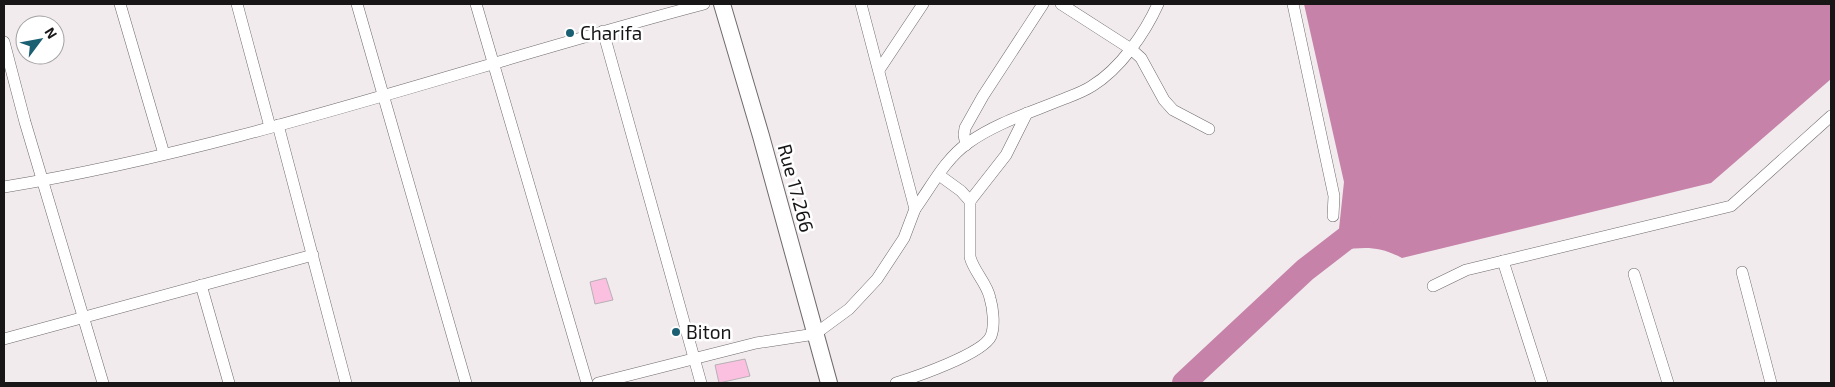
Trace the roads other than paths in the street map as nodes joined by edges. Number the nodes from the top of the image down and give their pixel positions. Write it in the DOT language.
graph roads {
  1 [pos="120,4"];
  2 [pos="237,4"];
  3 [pos="357,4"];
  4 [pos="476,4"];
  5 [pos="704,4"];
  6 [pos="722,4"];
  7 [pos="861,4"];
  8 [pos="923,4"];
  9 [pos="1043,4"];
  10 [pos="1061,4"];
  11 [pos="1158,4"];
  12 [pos="1293,4"];
  13 [pos="603,30"];
  14 [pos="4,42"];
  15 [pos="1131,49"];
  16 [pos="494,63"];
  17 [pos="880,70"];
  18 [pos="384,96"];
  19 [pos="1027,113"];
  20 [pos="1831,116"];
  21 [pos="274,126"];
  22 [pos="1209,129"];
  23 [pos="966,145"];
  24 [pos="164,154"];
  25 [pos="939,175"];
  26 [pos="42,181"];
  27 [pos="4,187"];
  28 [pos="970,201"];
  29 [pos="915,208"];
  30 [pos="1333,216"];
  31 [pos="313,255"];
  32 [pos="1503,261"];
  33 [pos="1742,272"];
  34 [pos="1634,274"];
  35 [pos="201,285"];
  36 [pos="1433,286"];
  37 [pos="82,317"];
  38 [pos="815,334"];
  39 [pos="4,339"];
  40 [pos="694,359"];
  41 [pos="103,383"];
  42 [pos="229,383"];
  43 [pos="346,383"];
  44 [pos="466,383"];
  45 [pos="587,383"];
  46 [pos="598,383"];
  47 [pos="701,383"];
  48 [pos="829,383"];
  49 [pos="896,383"];
  50 [pos="1542,383"];
  51 [pos="1668,383"];
  52 [pos="1771,383"];
  1 -- 24 [label="street"];
  2 -- 21 [label="street"];
  3 -- 18 [label="street"];
  4 -- 16 [label="street"];
  5 -- 13 [label="street"];
  6 -- 38 [label="main road, Rue 17.266"];
  7 -- 17 [label="street"];
  8 -- 17 [label="street"];
  9 -- 23 [label="street"];
  10 -- 15 [label="street"];
  11 -- 15 [label="street"];
  12 -- 30 [label="street"];
  13 -- 16 [label="street"];
  13 -- 40 [label="street"];
  14 -- 26 [label="street"];
  15 -- 19 [label="street"];
  15 -- 22 [label="street"];
  16 -- 18 [label="street"];
  16 -- 45 [label="street"];
  17 -- 29 [label="street"];
  18 -- 21 [label="street"];
  18 -- 44 [label="street"];
  19 -- 23 [label="street"];
  19 -- 28 [label="street"];
  20 -- 32 [label="street"];
  21 -- 24 [label="street"];
  21 -- 31 [label="street"];
  23 -- 25 [label="street"];
  24 -- 26 [label="street"];
  25 -- 28 [label="street"];
  25 -- 29 [label="street"];
  26 -- 27 [label="street"];
  26 -- 37 [label="street"];
  28 -- 49 [label="street"];
  29 -- 38 [label="street"];
  31 -- 35 [label="street"];
  31 -- 43 [label="street"];
  32 -- 36 [label="street"];
  32 -- 50 [label="street"];
  33 -- 52 [label="street"];
  34 -- 51 [label="street"];
  35 -- 37 [label="street"];
  35 -- 42 [label="street"];
  37 -- 39 [label="street"];
  37 -- 41 [label="street"];
  38 -- 40 [label="street"];
  38 -- 48 [label="main road, Rue 17.266"];
  40 -- 46 [label="street"];
  40 -- 47 [label="street"];
}
